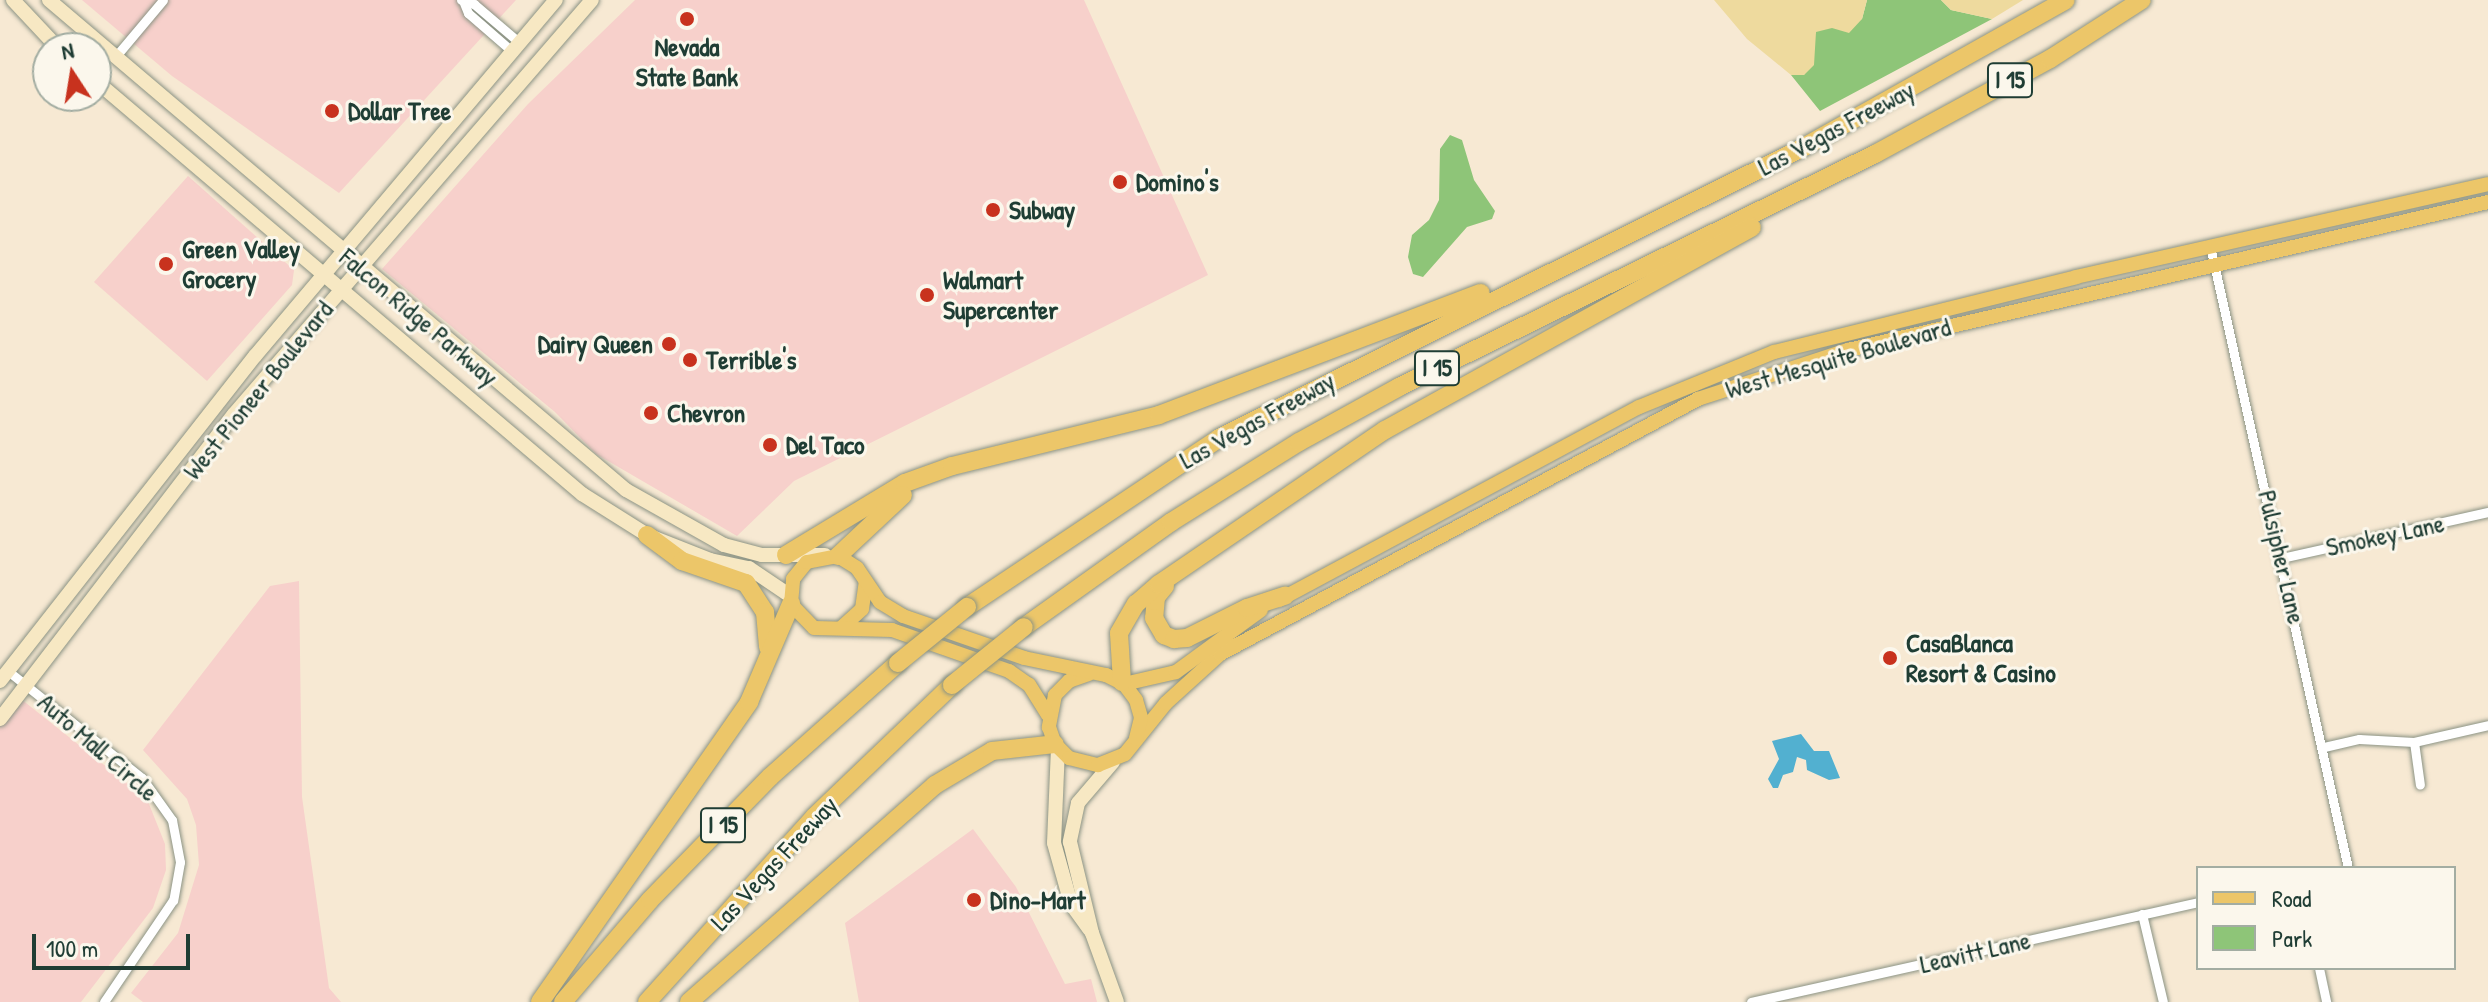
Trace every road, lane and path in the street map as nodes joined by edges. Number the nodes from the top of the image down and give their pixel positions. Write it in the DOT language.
graph roads {
  1 [pos="13,0"];
  2 [pos="49,0"];
  3 [pos="163,0"];
  4 [pos="556,0"];
  5 [pos="592,0"];
  6 [pos="2066,0"];
  7 [pos="2142,0"];
  8 [pos="463,1"];
  9 [pos="43,32"];
  10 [pos="516,47"];
  11 [pos="116,56"];
  12 [pos="112,94"];
  13 [pos="1875,154"];
  14 [pos="2488,184"];
  15 [pos="2488,202"];
  16 [pos="1603,245"];
  17 [pos="2210,246"];
  18 [pos="344,253"];
  19 [pos="2215,264"];
  20 [pos="360,267"];
  21 [pos="326,274"];
  22 [pos="2076,277"];
  23 [pos="342,288"];
  24 [pos="2061,298"];
  25 [pos="229,391"];
  26 [pos="216,436"];
  27 [pos="919,479"];
  28 [pos="2488,512"];
  29 [pos="647,535"];
  30 [pos="786,555"];
  31 [pos="832,556"];
  32 [pos="2282,558"];
  33 [pos="1168,580"];
  34 [pos="866,582"];
  35 [pos="1285,596"];
  36 [pos="790,600"];
  37 [pos="837,629"];
  38 [pos="1089,674"];
  39 [pos="4,676"];
  40 [pos="1123,683"];
  41 [pos="27,686"];
  42 [pos="749,702"];
  43 [pos="0,719"];
  44 [pos="2488,725"];
  45 [pos="1053,734"];
  46 [pos="2414,742"];
  47 [pos="1134,743"];
  48 [pos="2324,747"];
  49 [pos="1113,762"];
  50 [pos="2420,785"];
  51 [pos="2348,866"];
  52 [pos="2196,902"];
  53 [pos="2142,914"];
  54 [pos="1092,933"];
  55 [pos="2319,970"];
  56 [pos="104,1002"];
  57 [pos="540,1002"];
  58 [pos="563,1002"];
  59 [pos="647,1002"];
  60 [pos="689,1002"];
  61 [pos="1117,1002"];
  62 [pos="1751,1002"];
  63 [pos="2163,1002"];
  64 [pos="2326,1002"];
  1 -- 9 [label="main road"];
  2 -- 11 [label="main road, Falcon Ridge Parkway"];
  3 -- 11 [label="street"];
  4 -- 10 [label="main road, West Pioneer Boulevard"];
  5 -- 20 [label="main road, West Pioneer Boulevard"];
  6 -- 16 [label="highway, Las Vegas Freeway / I 15"];
  7 -- 13 [label="highway, Las Vegas Freeway / I 15"];
  8 -- 10 [label="street"];
  10 -- 18 [label="main road, West Pioneer Boulevard"];
  11 -- 18 [label="main road, Falcon Ridge Parkway"];
  12 -- 21 [label="main road, Falcon Ridge Parkway"];
  13 -- 33 [label="highway"];
  13 -- 59 [label="highway, Las Vegas Freeway / I 15, bridge"];
  14 -- 17 [label="main road, West Mesquite Boulevard"];
  15 -- 19 [label="main road, West Mesquite Boulevard"];
  16 -- 27 [label="highway"];
  16 -- 58 [label="highway, Las Vegas Freeway / I 15, bridge"];
  17 -- 19 [label="street, Pulsipher Lane"];
  17 -- 22 [label="main road, West Mesquite Boulevard"];
  18 -- 20 [label="main road, Falcon Ridge Parkway"];
  18 -- 21 [label="main road, West Pioneer Boulevard"];
  19 -- 24 [label="main road, West Mesquite Boulevard"];
  19 -- 32 [label="street, Pulsipher Lane"];
  20 -- 23 [label="main road, West Pioneer Boulevard"];
  20 -- 30 [label="main road, Falcon Ridge Parkway"];
  21 -- 23 [label="main road, Falcon Ridge Parkway"];
  21 -- 25 [label="main road, West Pioneer Boulevard"];
  22 -- 24 [label="main road"];
  22 -- 35 [label="main road, West Mesquite Boulevard"];
  23 -- 26 [label="main road, West Pioneer Boulevard"];
  23 -- 29 [label="main road, Falcon Ridge Parkway"];
  24 -- 47 [label="main road, West Mesquite Boulevard"];
  25 -- 26 [label="main road"];
  25 -- 39 [label="main road, West Pioneer Boulevard"];
  26 -- 41 [label="main road, West Pioneer Boulevard"];
  27 -- 30 [label="highway"];
  27 -- 31 [label="highway"];
  28 -- 32 [label="street, Smokey Lane"];
  29 -- 36 [label="main road, Falcon Ridge Parkway"];
  29 -- 42 [label="highway"];
  30 -- 31 [label="main road, Falcon Ridge Parkway"];
  31 -- 34 [label="main road"];
  31 -- 36 [label="main road"];
  32 -- 48 [label="street, Pulsipher Lane"];
  33 -- 35 [label="highway"];
  33 -- 40 [label="highway"];
  34 -- 37 [label="main road"];
  34 -- 38 [label="main road"];
  35 -- 40 [label="main road, West Mesquite Boulevard"];
  36 -- 37 [label="main road, Falcon Ridge Parkway"];
  36 -- 42 [label="highway"];
  37 -- 45 [label="main road, Falcon Ridge Parkway"];
  38 -- 40 [label="main road"];
  38 -- 45 [label="main road"];
  39 -- 41 [label="street, Auto Mall Circle"];
  40 -- 47 [label="main road"];
  41 -- 43 [label="main road, West Pioneer Boulevard"];
  41 -- 56 [label="street, Auto Mall Circle"];
  42 -- 57 [label="highway"];
  44 -- 46 [label="street"];
  45 -- 49 [label="main road"];
  45 -- 54 [label="main road"];
  45 -- 60 [label="highway"];
  46 -- 48 [label="street"];
  46 -- 50 [label="street"];
  47 -- 49 [label="main road"];
  48 -- 51 [label="street, Pulsipher Lane"];
  49 -- 54 [label="main road"];
  52 -- 53 [label="street, Leavitt Lane"];
  53 -- 62 [label="street, Leavitt Lane"];
  53 -- 63 [label="street"];
  54 -- 61 [label="main road"];
  55 -- 64 [label="street"];
}
